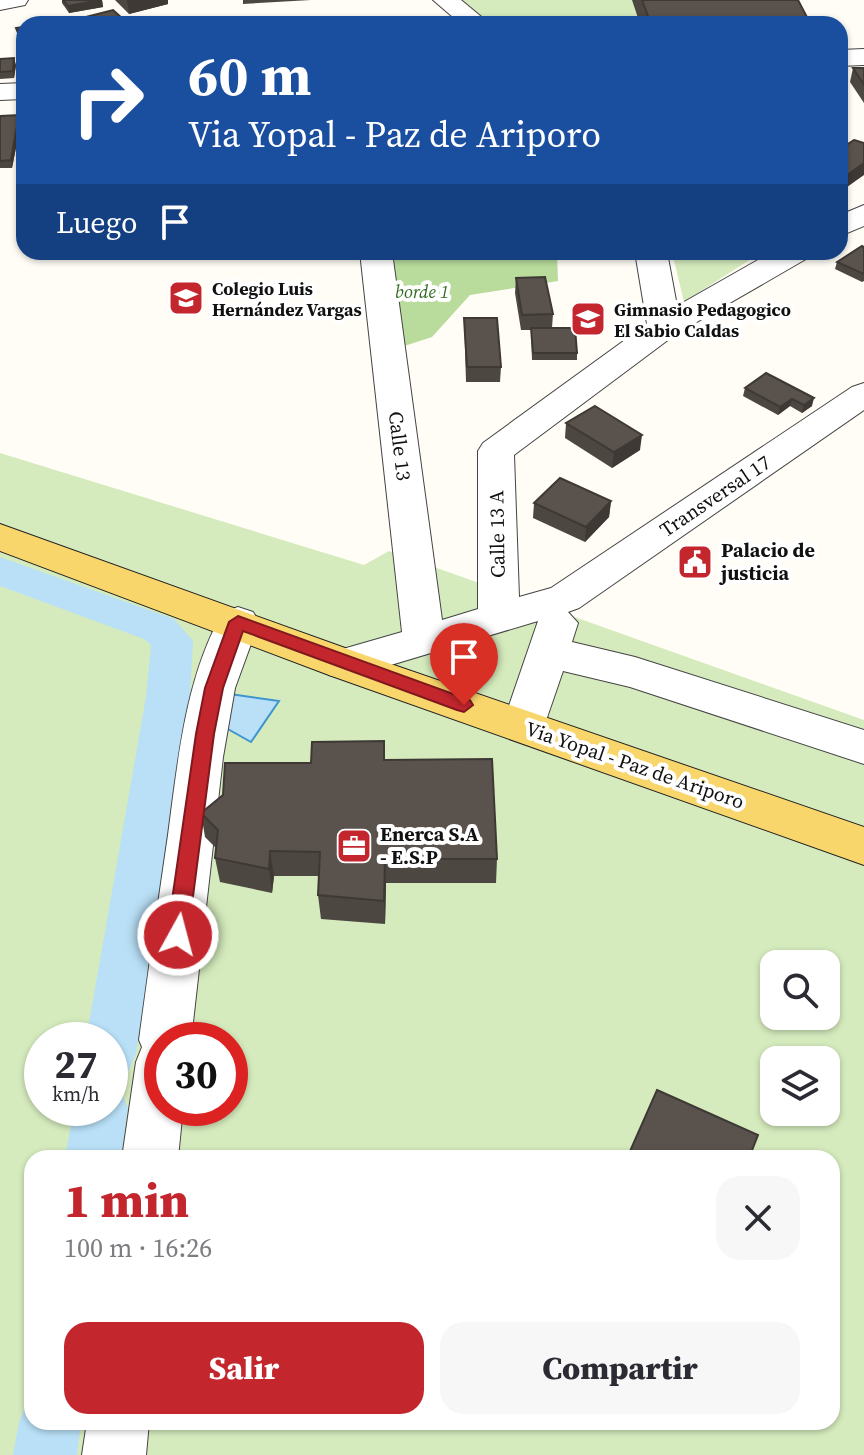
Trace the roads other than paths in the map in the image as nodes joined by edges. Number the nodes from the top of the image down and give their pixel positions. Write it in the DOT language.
graph roads {
  1 [pos="16,0"];
  2 [pos="445,0"];
  3 [pos="0,3"];
  4 [pos="466,16"];
  5 [pos="377,260"];
  6 [pos="652,260"];
  7 [pos="781,260"];
  8 [pos="664,327"];
  9 [pos="864,394"];
  10 [pos="0,537"];
  11 [pos="565,598"];
  12 [pos="499,618"];
  13 [pos="238,622"];
  14 [pos="424,640"];
  15 [pos="548,652"];
  16 [pos="344,664"];
  17 [pos="524,726"];
  18 [pos="864,747"];
  19 [pos="864,846"];
  20 [pos="167,1022"];
  21 [pos="154,1126"];
  22 [pos="151,1150"];
  23 [pos="117,1430"];
  24 [pos="114,1455"];
  1 -- 3 [label="street"];
  2 -- 4 [label="street"];
  5 -- 14 [label="street, Calle 13"];
  6 -- 8 [label="street"];
  7 -- 8 [label="street"];
  8 -- 12 [label="street, Calle 13 A"];
  9 -- 11 [label="street, Transversal 17"];
  10 -- 13 [label="main road, Via Yopal - Paz de Ariporo"];
  11 -- 12 [label="street, Transversal 17"];
  11 -- 15 [label="street"];
  12 -- 14 [label="street, Transversal 17"];
  13 -- 16 [label="main road, Via Yopal - Paz de Ariporo"];
  13 -- 20 [label="street"];
  14 -- 16 [label="street, Transversal 17"];
  15 -- 17 [label="street"];
  15 -- 18 [label="street"];
  16 -- 17 [label="main road, Via Yopal - Paz de Ariporo"];
  17 -- 19 [label="main road, Via Yopal - Paz de Ariporo"];
  21 -- 22 [label="street"];
  23 -- 24 [label="street"];
}
